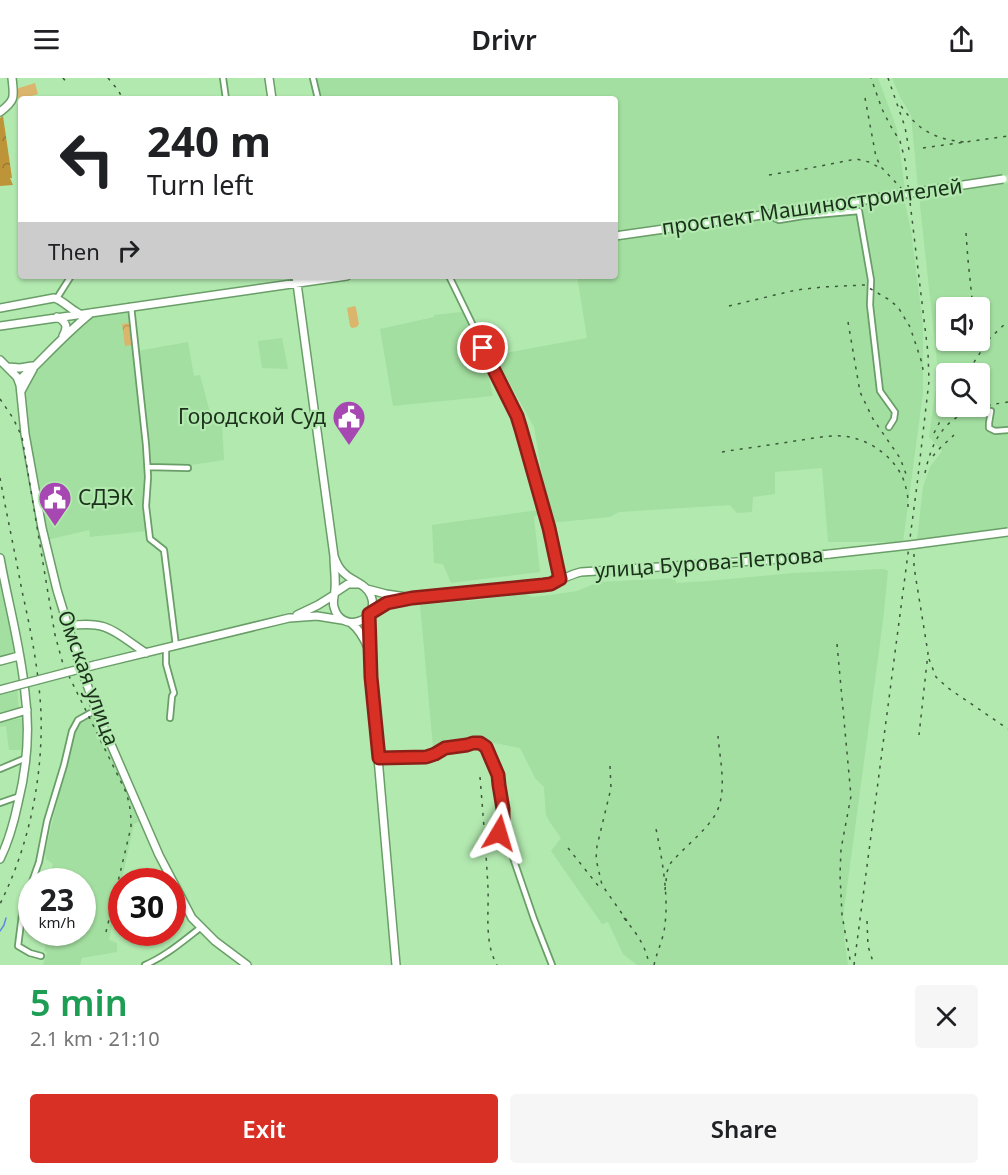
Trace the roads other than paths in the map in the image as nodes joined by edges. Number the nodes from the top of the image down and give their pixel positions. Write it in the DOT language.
graph roads {
  1 [pos="12,78"];
  2 [pos="223,78"];
  3 [pos="270,78"];
  4 [pos="313,78"];
  5 [pos="226,96"];
  6 [pos="272,96"];
  7 [pos="317,96"];
  8 [pos="0,112"];
  9 [pos="1006,179"];
  10 [pos="768,215"];
  11 [pos="618,236"];
  12 [pos="70,279"];
  13 [pos="450,279"];
  14 [pos="296,280"];
  15 [pos="59,300"];
  16 [pos="131,306"];
  17 [pos="0,308"];
  18 [pos="93,312"];
  19 [pos="79,314"];
  20 [pos="57,317"];
  21 [pos="0,326"];
  22 [pos="60,340"];
  23 [pos="0,360"];
  24 [pos="6,366"];
  25 [pos="35,366"];
  26 [pos="19,381"];
  27 [pos="21,391"];
  28 [pos="991,411"];
  29 [pos="889,427"];
  30 [pos="1008,430"];
  31 [pos="148,467"];
  32 [pos="188,468"];
  33 [pos="1008,532"];
  34 [pos="334,556"];
  35 [pos="0,560"];
  36 [pos="560,579"];
  37 [pos="364,587"];
  38 [pos="335,593"];
  39 [pos="412,598"];
  40 [pos="370,614"];
  41 [pos="289,618"];
  42 [pos="347,621"];
  43 [pos="68,626"];
  44 [pos="134,645"];
  45 [pos="176,646"];
  46 [pos="166,648"];
  47 [pos="146,653"];
  48 [pos="136,655"];
  49 [pos="19,656"];
  50 [pos="370,656"];
  51 [pos="0,661"];
  52 [pos="0,690"];
  53 [pos="27,710"];
  54 [pos="96,710"];
  55 [pos="0,718"];
  56 [pos="170,718"];
  57 [pos="27,758"];
  58 [pos="379,758"];
  59 [pos="0,769"];
  60 [pos="20,796"];
  61 [pos="0,802"];
  62 [pos="0,859"];
  63 [pos="192,918"];
  64 [pos="200,928"];
  65 [pos="191,935"];
  66 [pos="41,956"];
  67 [pos="145,965"];
  68 [pos="247,965"];
  69 [pos="396,965"];
  70 [pos="552,965"];
  1 -- 8 [label="main road"];
  2 -- 5 [label="street"];
  3 -- 6 [label="main road"];
  4 -- 7 [label="street"];
  9 -- 10 [label="main road, проспект Машиностроителей, bridge"];
  10 -- 11 [label="main road, проспект Машиностроителей"];
  10 -- 29 [label="street"];
  12 -- 15 [label="street"];
  13 -- 36 [label="street"];
  14 -- 16 [label="main road"];
  14 -- 34 [label="main road"];
  15 -- 17 [label="main road"];
  15 -- 19 [label="main road"];
  15 -- 20 [label="main road"];
  16 -- 18 [label="main road"];
  16 -- 31 [label="street"];
  18 -- 19 [label="main road"];
  18 -- 22 [label="main road"];
  19 -- 20 [label="main road"];
  20 -- 21 [label="main road"];
  20 -- 22 [label="main road"];
  22 -- 25 [label="main road"];
  23 -- 24 [label="main road, Омская улица"];
  24 -- 25 [label="main road"];
  24 -- 26 [label="main road, Омская улица"];
  25 -- 26 [label="main road"];
  25 -- 27 [label="main road"];
  26 -- 27 [label="main road, Омская улица"];
  27 -- 43 [label="main road, Омская улица"];
  28 -- 30 [label="street"];
  31 -- 32 [label="street"];
  31 -- 45 [label="street"];
  33 -- 36 [label="main road, улица Бурова-Петрова, bridge"];
  34 -- 37 [label="main road"];
  34 -- 38 [label="main road"];
  35 -- 49 [label="main road"];
  36 -- 39 [label="main road, улица Бурова-Петрова"];
  37 -- 38 [label="main road"];
  37 -- 39 [label="main road, улица Бурова-Петрова"];
  37 -- 40 [label="main road"];
  38 -- 41 [label="main road"];
  38 -- 42 [label="main road"];
  39 -- 40 [label="main road, улица Бурова-Петрова"];
  40 -- 42 [label="main road"];
  40 -- 50 [label="main road"];
  41 -- 42 [label="main road"];
  41 -- 45 [label="main road"];
  42 -- 50 [label="main road"];
  43 -- 44 [label="main road"];
  43 -- 54 [label="main road, Омская улица"];
  44 -- 47 [label="main road"];
  44 -- 48 [label="main road"];
  45 -- 46 [label="main road"];
  46 -- 47 [label="main road"];
  46 -- 56 [label="street"];
  47 -- 48 [label="main road"];
  48 -- 52 [label="main road, bridge"];
  49 -- 51 [label="main road"];
  49 -- 53 [label="main road"];
  50 -- 58 [label="main road"];
  53 -- 55 [label="main road"];
  53 -- 57 [label="main road"];
  54 -- 63 [label="main road, Омская улица"];
  54 -- 66 [label="street"];
  57 -- 59 [label="street"];
  57 -- 60 [label="main road"];
  58 -- 69 [label="main road"];
  58 -- 70 [label="street"];
  60 -- 61 [label="street"];
  60 -- 62 [label="main road"];
  63 -- 64 [label="main road, Омская улица"];
  63 -- 65 [label="street"];
  64 -- 65 [label="street"];
  64 -- 68 [label="main road, Омская улица"];
  65 -- 67 [label="street"];
}
